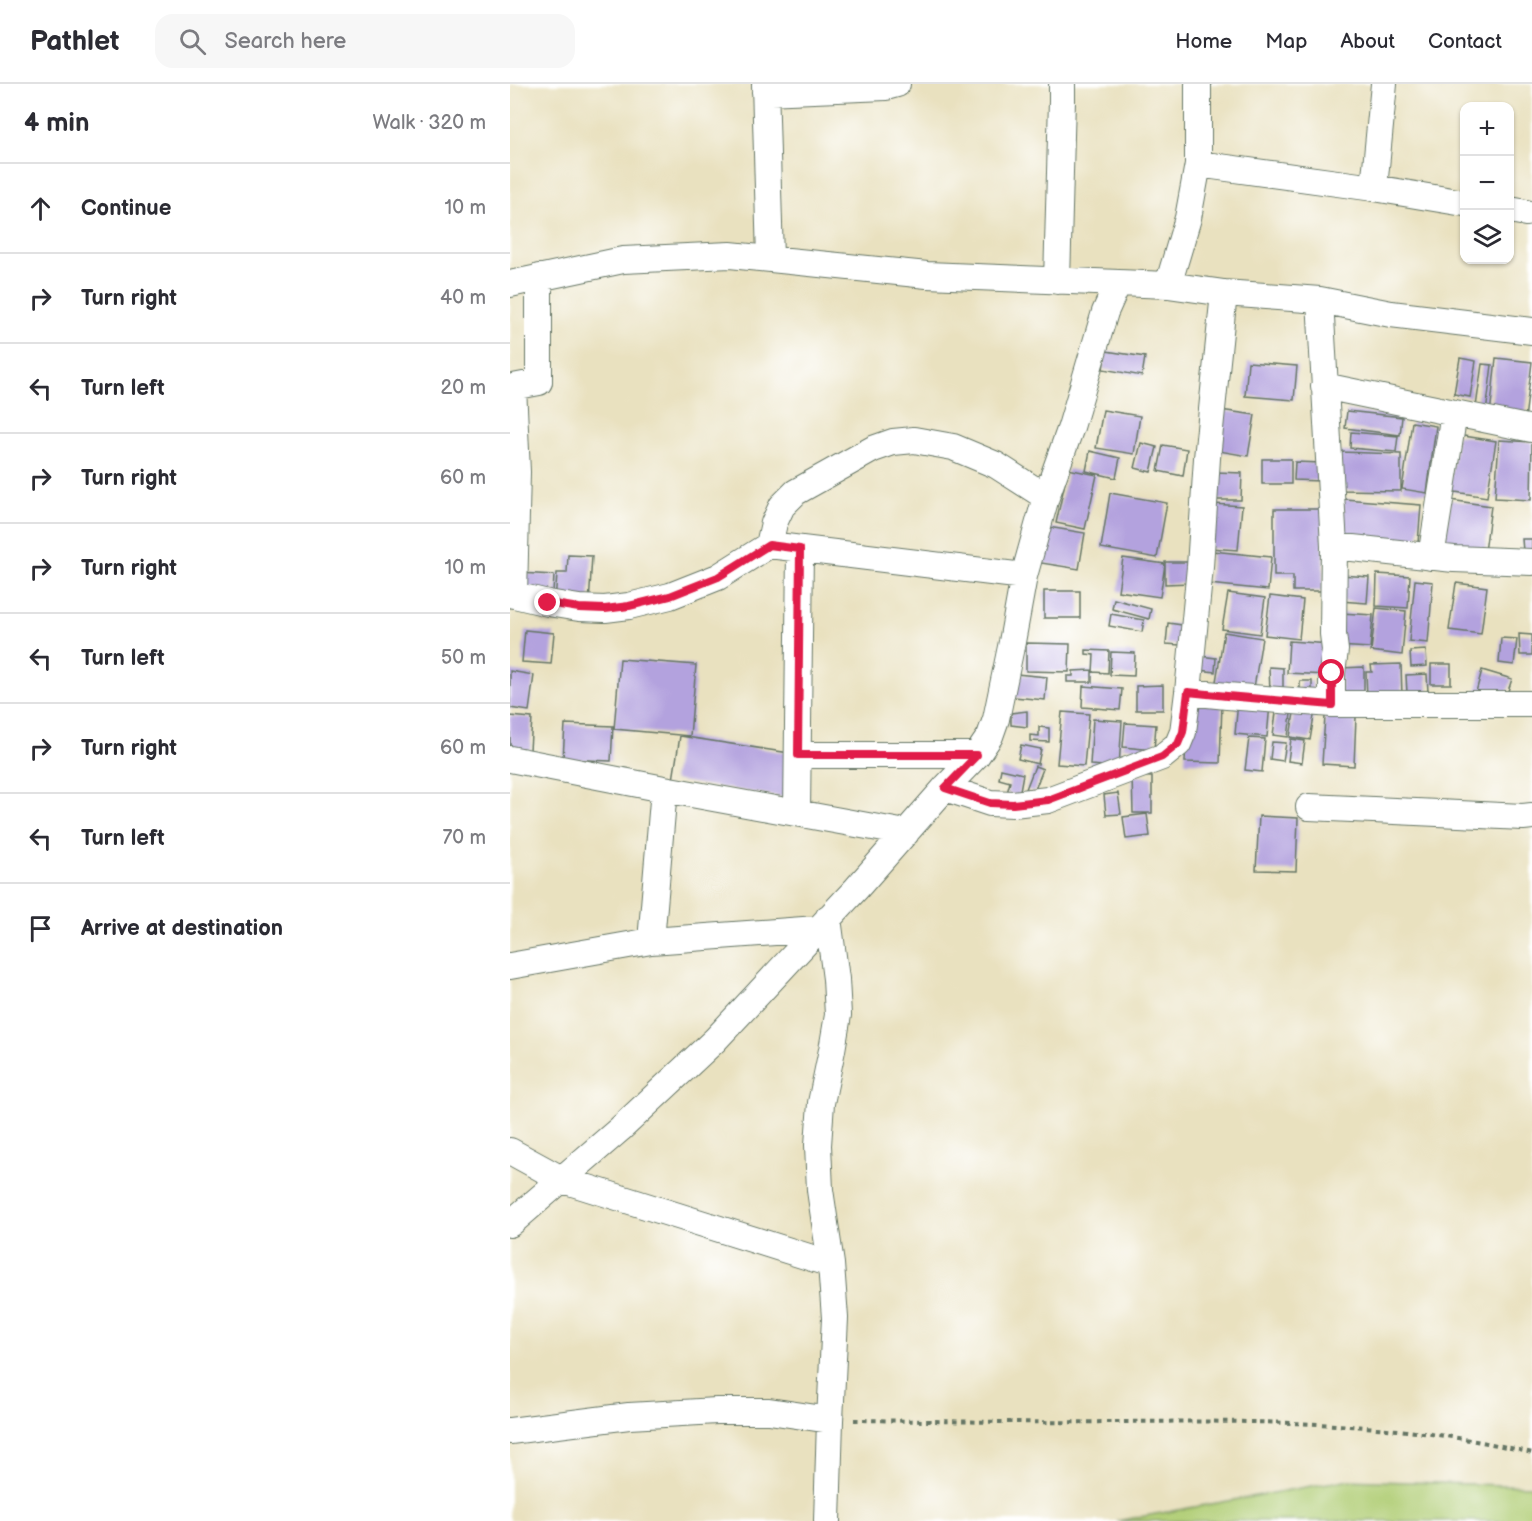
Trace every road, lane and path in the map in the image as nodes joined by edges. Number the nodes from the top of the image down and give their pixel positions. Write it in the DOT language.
graph roads {
  1 [pos="897,84"];
  2 [pos="1062,84"];
  3 [pos="1198,84"];
  4 [pos="1384,84"];
  5 [pos="765,88"];
  6 [pos="1198,164"];
  7 [pos="1374,188"];
  8 [pos="1460,202"];
  9 [pos="770,259"];
  10 [pos="539,278"];
  11 [pos="1057,281"];
  12 [pos="1118,283"];
  13 [pos="510,284"];
  14 [pos="1168,285"];
  15 [pos="1224,293"];
  16 [pos="1320,300"];
  17 [pos="1532,331"];
  18 [pos="1324,386"];
  19 [pos="1454,413"];
  20 [pos="1532,429"];
  21 [pos="1046,496"];
  22 [pos="769,545"];
  23 [pos="1334,546"];
  24 [pos="800,549"];
  25 [pos="1431,556"];
  26 [pos="1532,562"];
  27 [pos="1024,576"];
  28 [pos="512,594"];
  29 [pos="1188,692"];
  30 [pos="1532,704"];
  31 [pos="1332,705"];
  32 [pos="798,755"];
  33 [pos="977,755"];
  34 [pos="510,759"];
  35 [pos="945,788"];
  36 [pos="664,789"];
  37 [pos="1309,807"];
  38 [pos="797,813"];
  39 [pos="1532,816"];
  40 [pos="906,833"];
  41 [pos="823,923"];
  42 [pos="651,941"];
  43 [pos="510,966"];
  44 [pos="510,1151"];
  45 [pos="563,1179"];
  46 [pos="510,1224"];
  47 [pos="831,1264"];
  48 [pos="830,1420"];
  49 [pos="510,1431"];
  50 [pos="1532,1453"];
  51 [pos="827,1521"];
  1 -- 5 [label="street"];
  2 -- 11 [label="street"];
  3 -- 6 [label="street"];
  4 -- 7 [label="street"];
  5 -- 9 [label="street"];
  6 -- 7 [label="street"];
  6 -- 14 [label="street"];
  7 -- 8 [label="street"];
  9 -- 10 [label="street"];
  9 -- 11 [label="street"];
  10 -- 13 [label="street"];
  10 -- 28 [label="street"];
  11 -- 12 [label="street"];
  12 -- 14 [label="street"];
  12 -- 21 [label="street"];
  14 -- 15 [label="street"];
  15 -- 16 [label="street"];
  15 -- 29 [label="street"];
  16 -- 17 [label="street"];
  16 -- 18 [label="street"];
  18 -- 19 [label="street"];
  18 -- 23 [label="street"];
  19 -- 20 [label="street"];
  19 -- 25 [label="street"];
  21 -- 22 [label="street"];
  21 -- 27 [label="street"];
  22 -- 24 [label="street"];
  22 -- 28 [label="street"];
  23 -- 25 [label="street"];
  23 -- 31 [label="street"];
  24 -- 27 [label="street"];
  24 -- 32 [label="street"];
  25 -- 26 [label="street"];
  27 -- 33 [label="street"];
  29 -- 31 [label="street"];
  29 -- 35 [label="street"];
  30 -- 31 [label="street"];
  32 -- 33 [label="street"];
  32 -- 38 [label="street"];
  33 -- 35 [label="street"];
  34 -- 36 [label="street"];
  35 -- 40 [label="street"];
  36 -- 38 [label="street"];
  36 -- 42 [label="street"];
  37 -- 39 [label="street"];
  38 -- 40 [label="street"];
  40 -- 41 [label="street"];
  41 -- 42 [label="street"];
  41 -- 45 [label="street"];
  41 -- 47 [label="street"];
  42 -- 43 [label="street"];
  44 -- 45 [label="street"];
  45 -- 46 [label="street"];
  45 -- 47 [label="street"];
  47 -- 48 [label="street"];
  48 -- 49 [label="street"];
  48 -- 50 [label="path"];
  48 -- 51 [label="street"];
}
